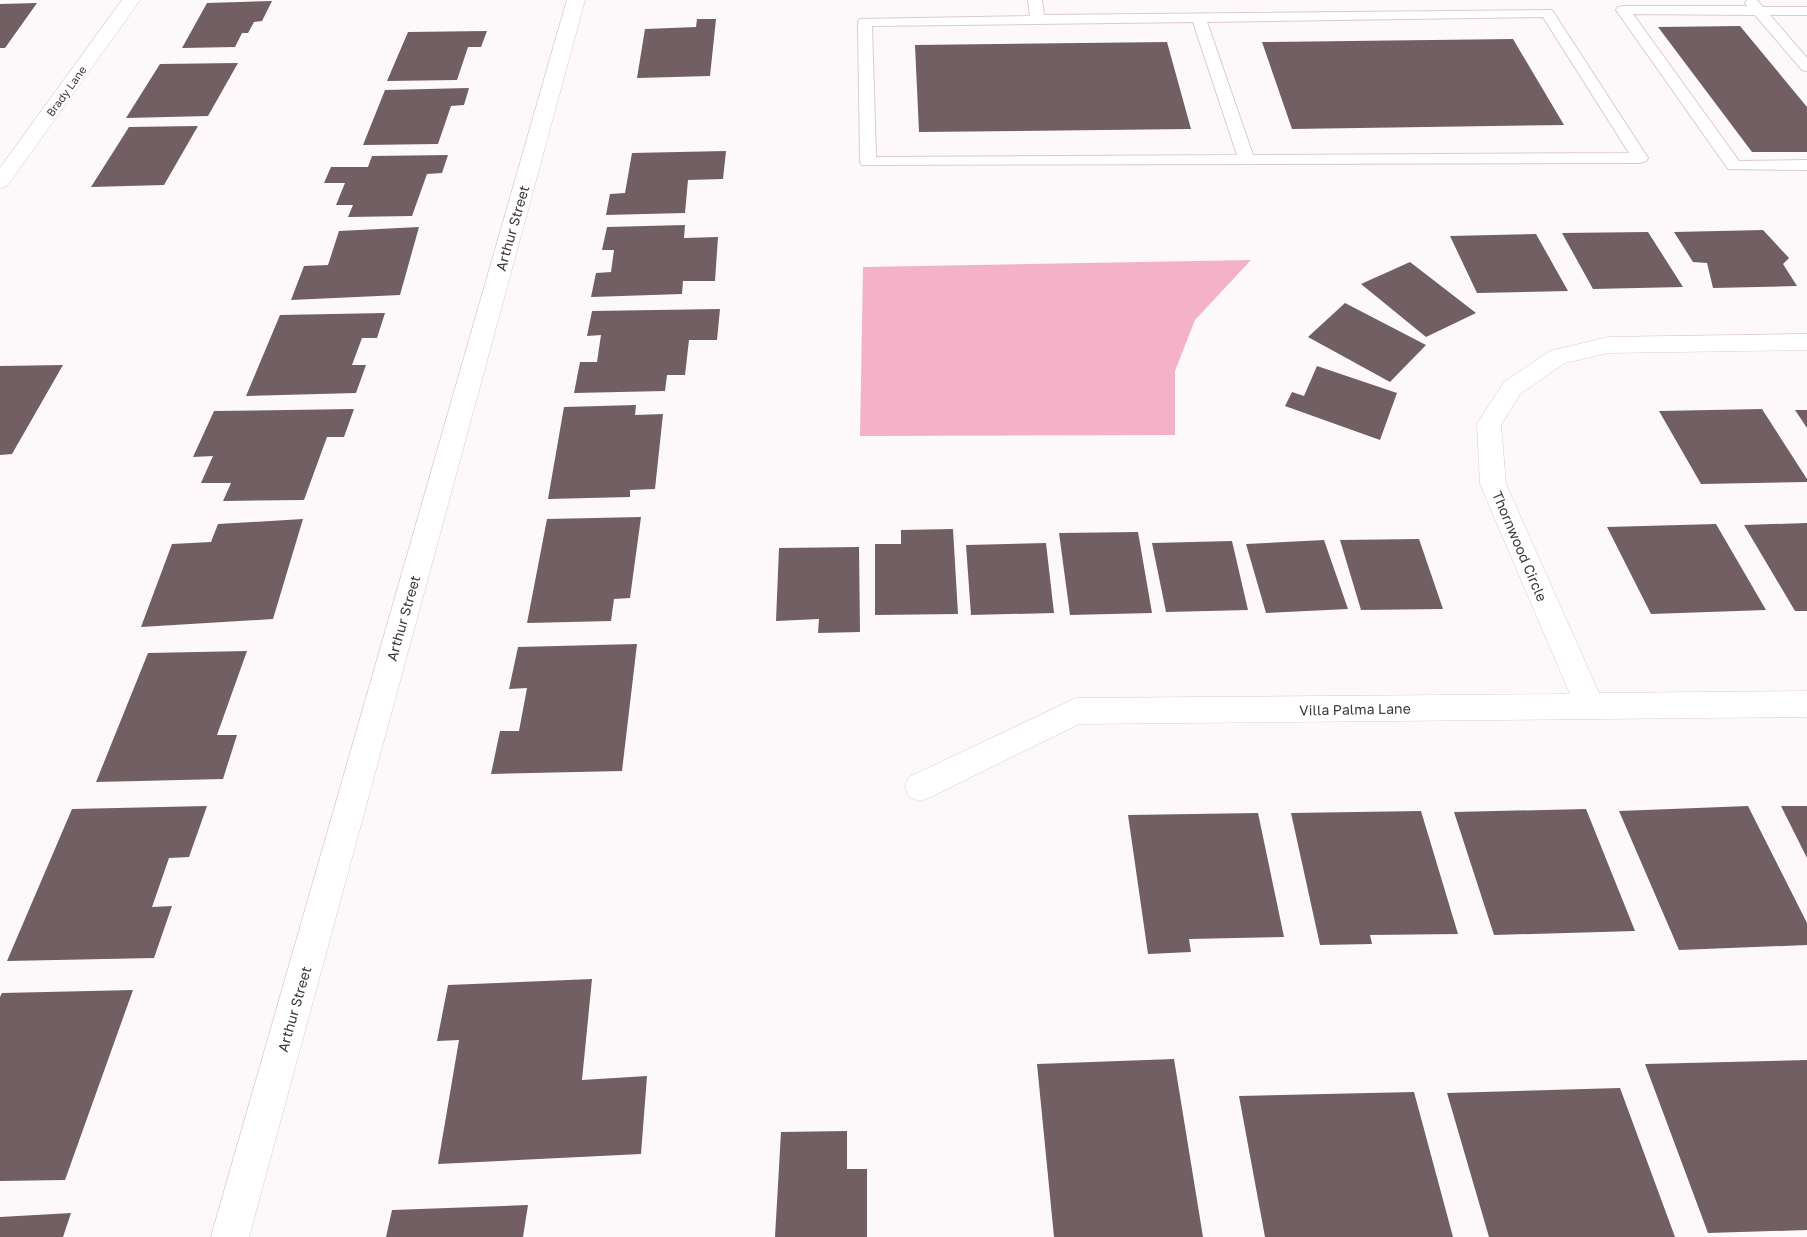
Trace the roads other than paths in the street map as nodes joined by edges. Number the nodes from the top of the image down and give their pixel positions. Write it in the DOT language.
graph roads {
  1 [pos="131,0"];
  2 [pos="576,0"];
  3 [pos="1035,0"];
  4 [pos="1367,0"];
  5 [pos="1755,5"];
  6 [pos="1807,11"];
  7 [pos="1375,15"];
  8 [pos="1199,18"];
  9 [pos="1038,20"];
  10 [pos="1807,67"];
  11 [pos="1247,160"];
  12 [pos="1807,166"];
  13 [pos="0,182"];
  14 [pos="1807,342"];
  15 [pos="1807,704"];
  16 [pos="1590,706"];
  17 [pos="920,787"];
  18 [pos="230,1237"];
  1 -- 13 [label="street, Brady Lane"];
  2 -- 18 [label="street, Arthur Street"];
  3 -- 9 [label="lane"];
  4 -- 7 [label="lane"];
  5 -- 6 [label="lane"];
  5 -- 10 [label="lane"];
  5 -- 12 [label="lane"];
  7 -- 8 [label="lane"];
  7 -- 11 [label="lane"];
  8 -- 9 [label="lane"];
  8 -- 11 [label="lane"];
  9 -- 11 [label="lane"];
  14 -- 16 [label="street, Thornwood Circle"];
  15 -- 16 [label="street, Villa Palma Lane"];
  16 -- 17 [label="street, Villa Palma Lane"];
}
